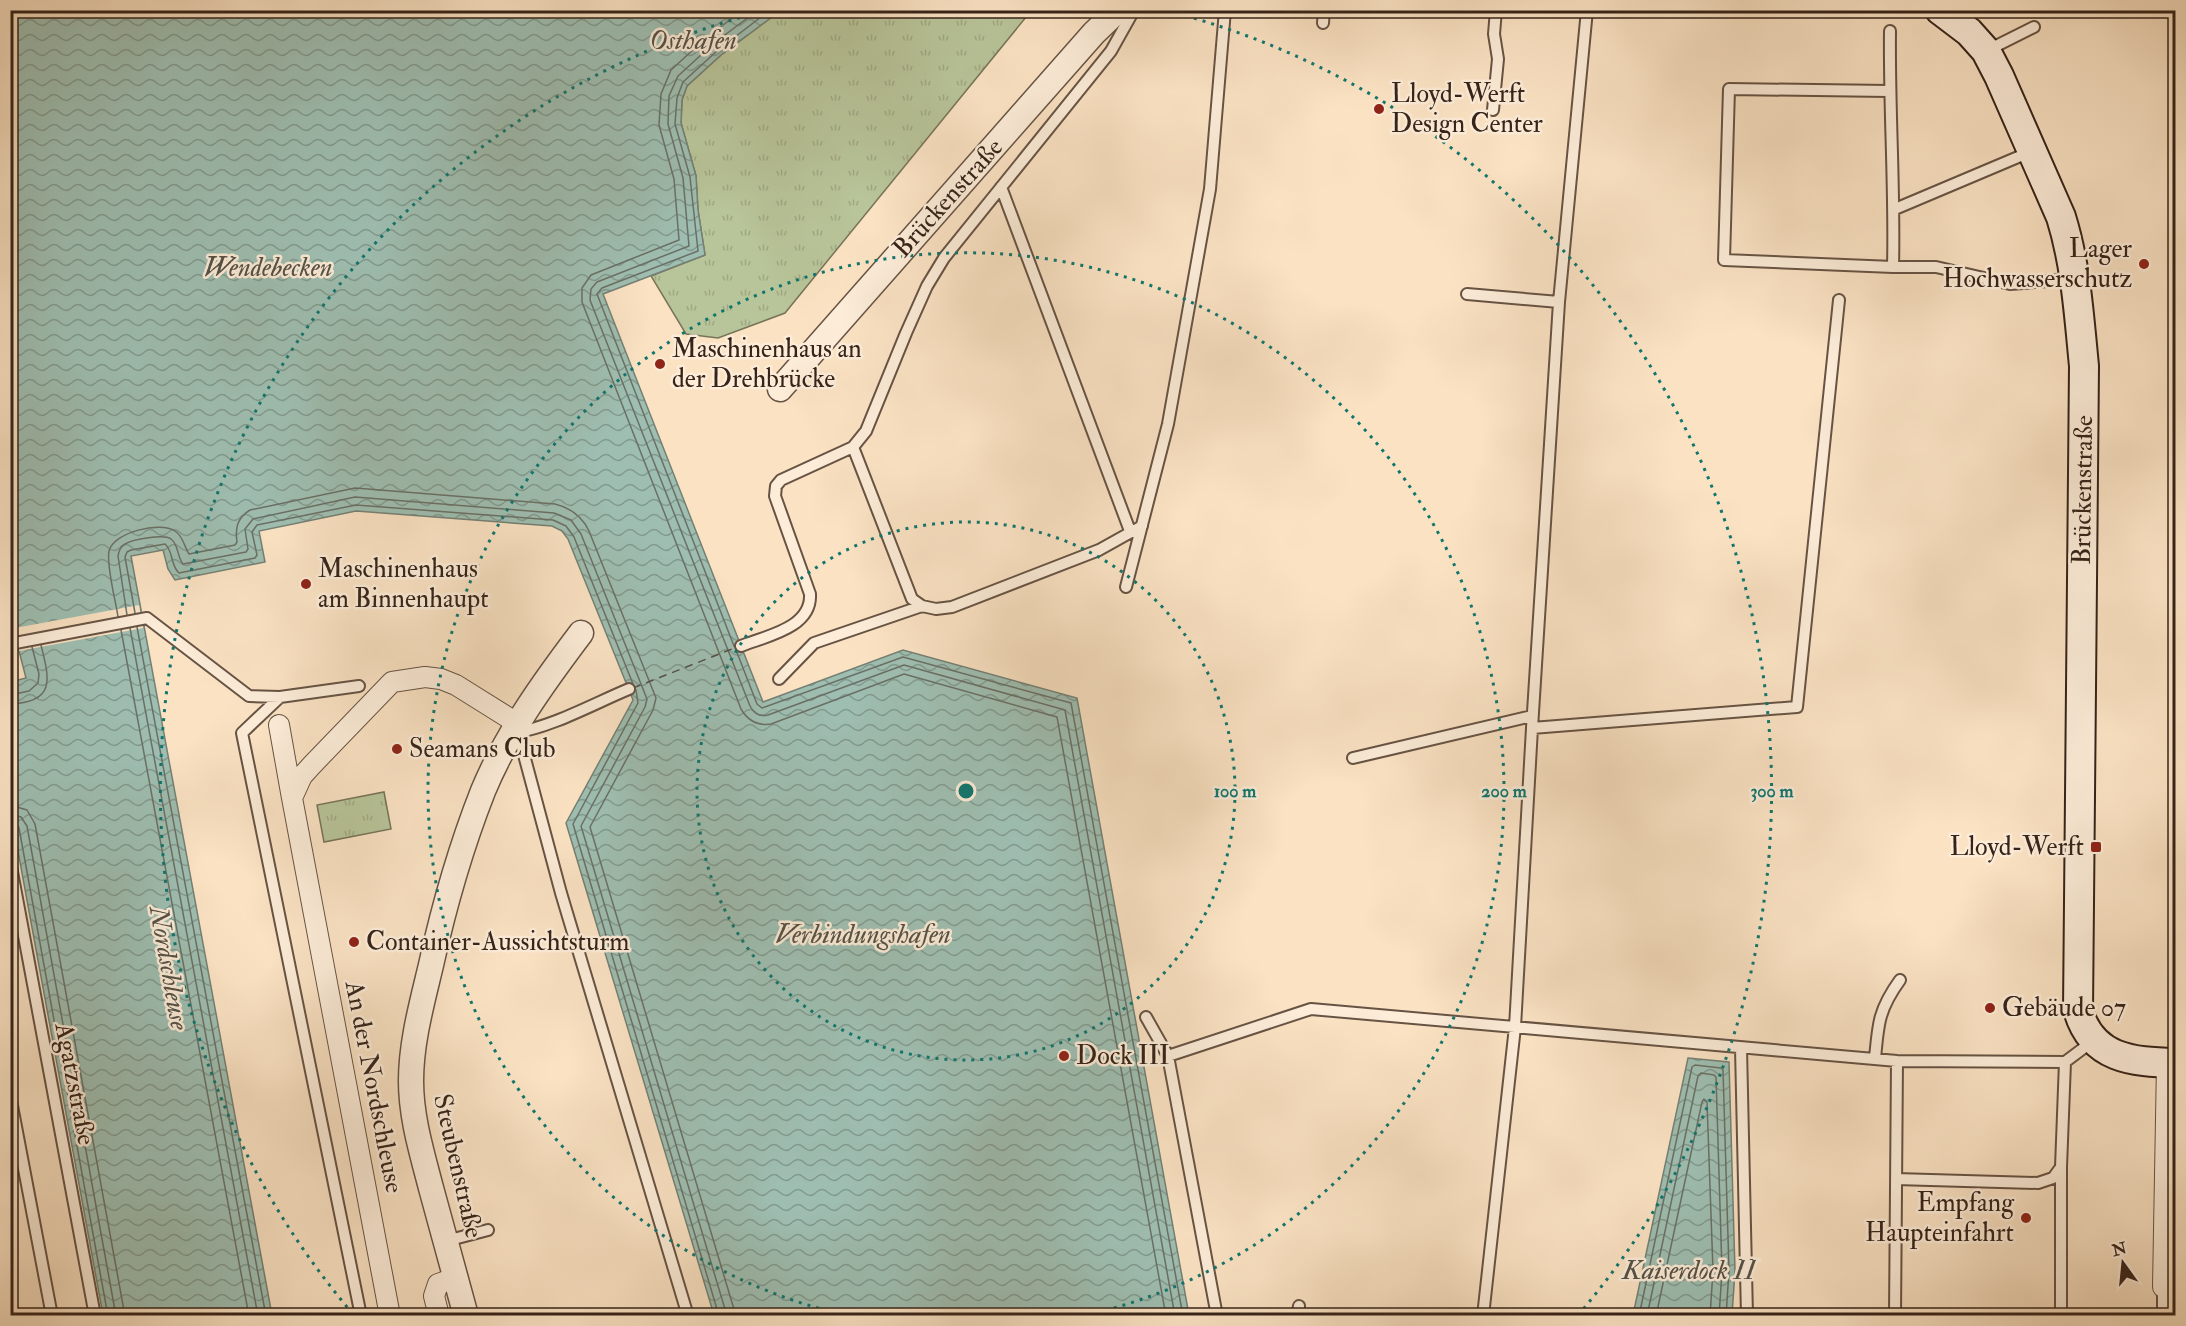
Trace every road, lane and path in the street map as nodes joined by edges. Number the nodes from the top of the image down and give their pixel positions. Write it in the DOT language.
graph roads {
  1 [pos="1118,10"];
  2 [pos="1134,10"];
  3 [pos="1225,10"];
  4 [pos="1324,10"];
  5 [pos="1496,10"];
  6 [pos="1587,10"];
  7 [pos="1940,10"];
  8 [pos="1323,23"];
  9 [pos="2034,27"];
  10 [pos="1890,31"];
  11 [pos="1986,51"];
  12 [pos="1889,91"];
  13 [pos="1493,110"];
  14 [pos="2031,151"];
  15 [pos="1001,187"];
  16 [pos="1895,209"];
  17 [pos="1893,267"];
  18 [pos="2075,279"];
  19 [pos="1467,294"];
  20 [pos="1839,300"];
  21 [pos="1559,302"];
  22 [pos="780,389"];
  23 [pos="853,447"];
  24 [pos="1142,526"];
  25 [pos="1130,531"];
  26 [pos="1126,587"];
  27 [pos="922,606"];
  28 [pos="581,633"];
  29 [pos="10,644"];
  30 [pos="741,646"];
  31 [pos="779,679"];
  32 [pos="359,686"];
  33 [pos="629,689"];
  34 [pos="280,697"];
  35 [pos="1532,716"];
  36 [pos="279,725"];
  37 [pos="1532,728"];
  38 [pos="513,733"];
  39 [pos="1353,758"];
  40 [pos="292,798"];
  41 [pos="10,861"];
  42 [pos="1900,980"];
  43 [pos="1146,1017"];
  44 [pos="1515,1027"];
  45 [pos="2094,1040"];
  46 [pos="1742,1048"];
  47 [pos="1168,1056"];
  48 [pos="1875,1059"];
  49 [pos="1898,1060"];
  50 [pos="2065,1062"];
  51 [pos="2171,1063"];
  52 [pos="10,1095"];
  53 [pos="2061,1167"];
  54 [pos="1896,1179"];
  55 [pos="488,1230"];
  56 [pos="2170,1232"];
  57 [pos="445,1241"];
  58 [pos="455,1278"];
  59 [pos="2163,1287"];
  60 [pos="52,1316"];
  61 [pos="95,1316"];
  62 [pos="361,1316"];
  63 [pos="390,1316"];
  64 [pos="439,1316"];
  65 [pos="466,1316"];
  66 [pos="688,1316"];
  67 [pos="1217,1316"];
  68 [pos="1484,1316"];
  69 [pos="1747,1316"];
  70 [pos="1895,1316"];
  71 [pos="2061,1316"];
  72 [pos="2163,1316"];
  1 -- 22 [label="street, Brückenstraße"];
  2 -- 15 [label="lane"];
  3 -- 24 [label="lane"];
  4 -- 8 [label="lane"];
  5 -- 13 [label="lane"];
  6 -- 21 [label="lane"];
  7 -- 11 [label="main road, Brückenstraße"];
  9 -- 11 [label="lane"];
  10 -- 12 [label="lane"];
  11 -- 14 [label="main road, Brückenstraße"];
  12 -- 16 [label="lane"];
  12 -- 17 [label="lane"];
  14 -- 16 [label="lane"];
  14 -- 18 [label="main road, Brückenstraße"];
  15 -- 23 [label="lane"];
  15 -- 25 [label="lane"];
  16 -- 17 [label="lane"];
  17 -- 18 [label="lane"];
  18 -- 45 [label="main road, Brückenstraße"];
  19 -- 21 [label="lane"];
  20 -- 37 [label="lane"];
  21 -- 35 [label="lane"];
  23 -- 27 [label="lane"];
  23 -- 30 [label="lane"];
  24 -- 25 [label="lane"];
  24 -- 26 [label="lane"];
  25 -- 27 [label="lane"];
  27 -- 31 [label="lane"];
  28 -- 38 [label="street, Steubenstraße"];
  29 -- 34 [label="lane"];
  32 -- 34 [label="lane"];
  33 -- 38 [label="lane"];
  34 -- 62 [label="lane"];
  35 -- 37 [label="lane"];
  35 -- 39 [label="lane"];
  36 -- 40 [label="street, An der Nordschleuse"];
  37 -- 44 [label="lane"];
  38 -- 40 [label="street"];
  38 -- 57 [label="street, Steubenstraße"];
  38 -- 66 [label="lane"];
  40 -- 63 [label="street, An der Nordschleuse"];
  41 -- 61 [label="lane, Agatzstraße"];
  42 -- 48 [label="lane"];
  43 -- 47 [label="lane"];
  44 -- 46 [label="lane"];
  44 -- 47 [label="lane"];
  44 -- 68 [label="lane"];
  45 -- 50 [label="lane"];
  45 -- 51 [label="main road"];
  46 -- 48 [label="lane"];
  46 -- 69 [label="lane"];
  47 -- 67 [label="lane"];
  48 -- 49 [label="lane"];
  49 -- 50 [label="lane"];
  49 -- 54 [label="lane"];
  50 -- 53 [label="lane"];
  51 -- 56 [label="street"];
  52 -- 60 [label="lane"];
  53 -- 54 [label="lane"];
  53 -- 71 [label="lane"];
  54 -- 70 [label="lane"];
  55 -- 57 [label="lane"];
  56 -- 59 [label="street"];
  57 -- 58 [label="street, Steubenstraße"];
  58 -- 64 [label="street"];
  58 -- 65 [label="street, Steubenstraße"];
  59 -- 72 [label="lane"];
}
